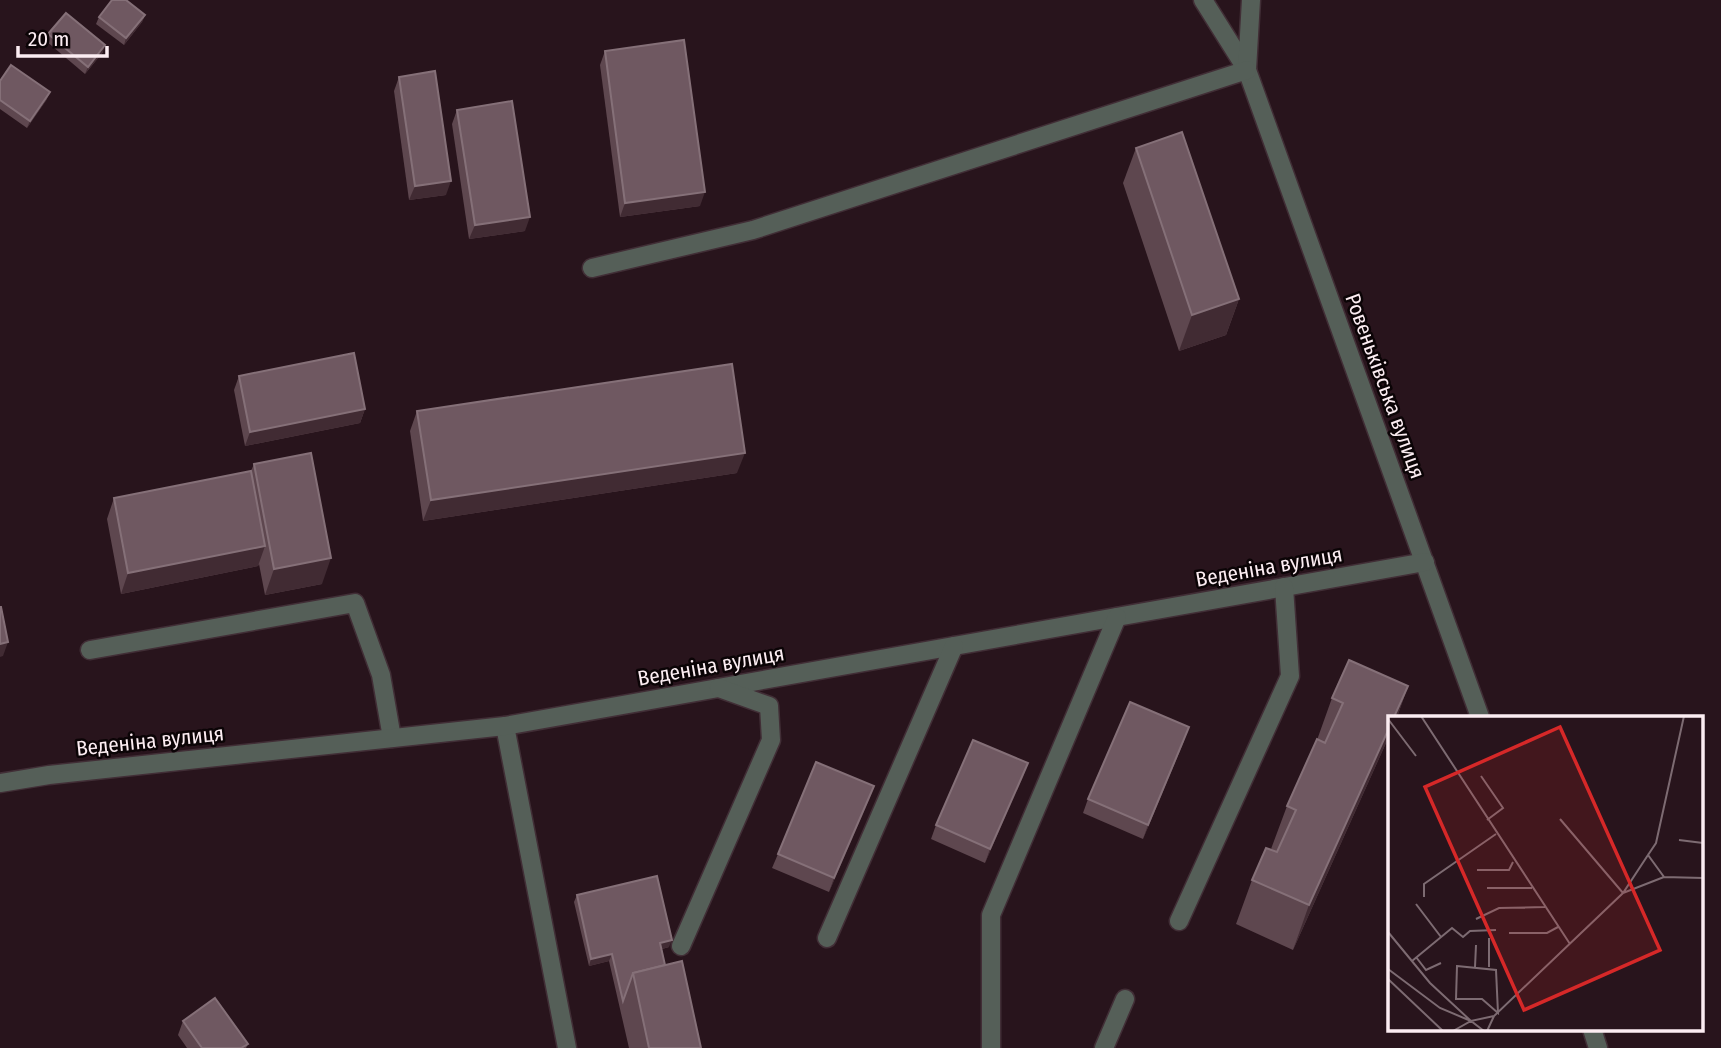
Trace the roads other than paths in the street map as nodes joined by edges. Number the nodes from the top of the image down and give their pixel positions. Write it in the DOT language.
graph roads {
  1 [pos="1203,0"];
  2 [pos="1251,0"];
  3 [pos="1247,71"];
  4 [pos="592,268"];
  5 [pos="1425,562"];
  6 [pos="1284,587"];
  7 [pos="1117,617"];
  8 [pos="954,646"];
  9 [pos="90,650"];
  10 [pos="719,688"];
  11 [pos="1480,716"];
  12 [pos="505,726"];
  13 [pos="392,738"];
  14 [pos="0,783"];
  15 [pos="1179,921"];
  16 [pos="827,938"];
  17 [pos="681,946"];
  18 [pos="1125,999"];
  19 [pos="1592,1030"];
  20 [pos="567,1048"];
  21 [pos="991,1048"];
  22 [pos="1104,1048"];
  23 [pos="1598,1048"];
  1 -- 3 [label="street, Ровеньківська вулиця"];
  2 -- 3 [label="street, Ровеньківська вулиця"];
  3 -- 4 [label="street"];
  3 -- 5 [label="street, Ровеньківська вулиця"];
  5 -- 6 [label="street, Веденіна вулиця"];
  5 -- 11 [label="street, Ровеньківська вулиця"];
  6 -- 7 [label="street, Веденіна вулиця"];
  6 -- 15 [label="street"];
  7 -- 8 [label="street, Веденіна вулиця"];
  7 -- 21 [label="street"];
  8 -- 10 [label="street, Веденіна вулиця"];
  8 -- 16 [label="street"];
  9 -- 13 [label="street"];
  10 -- 12 [label="street, Веденіна вулиця"];
  10 -- 17 [label="street"];
  12 -- 13 [label="street, Веденіна вулиця"];
  12 -- 20 [label="street"];
  13 -- 14 [label="street, Веденіна вулиця"];
  18 -- 22 [label="street"];
  19 -- 23 [label="street"];
}
